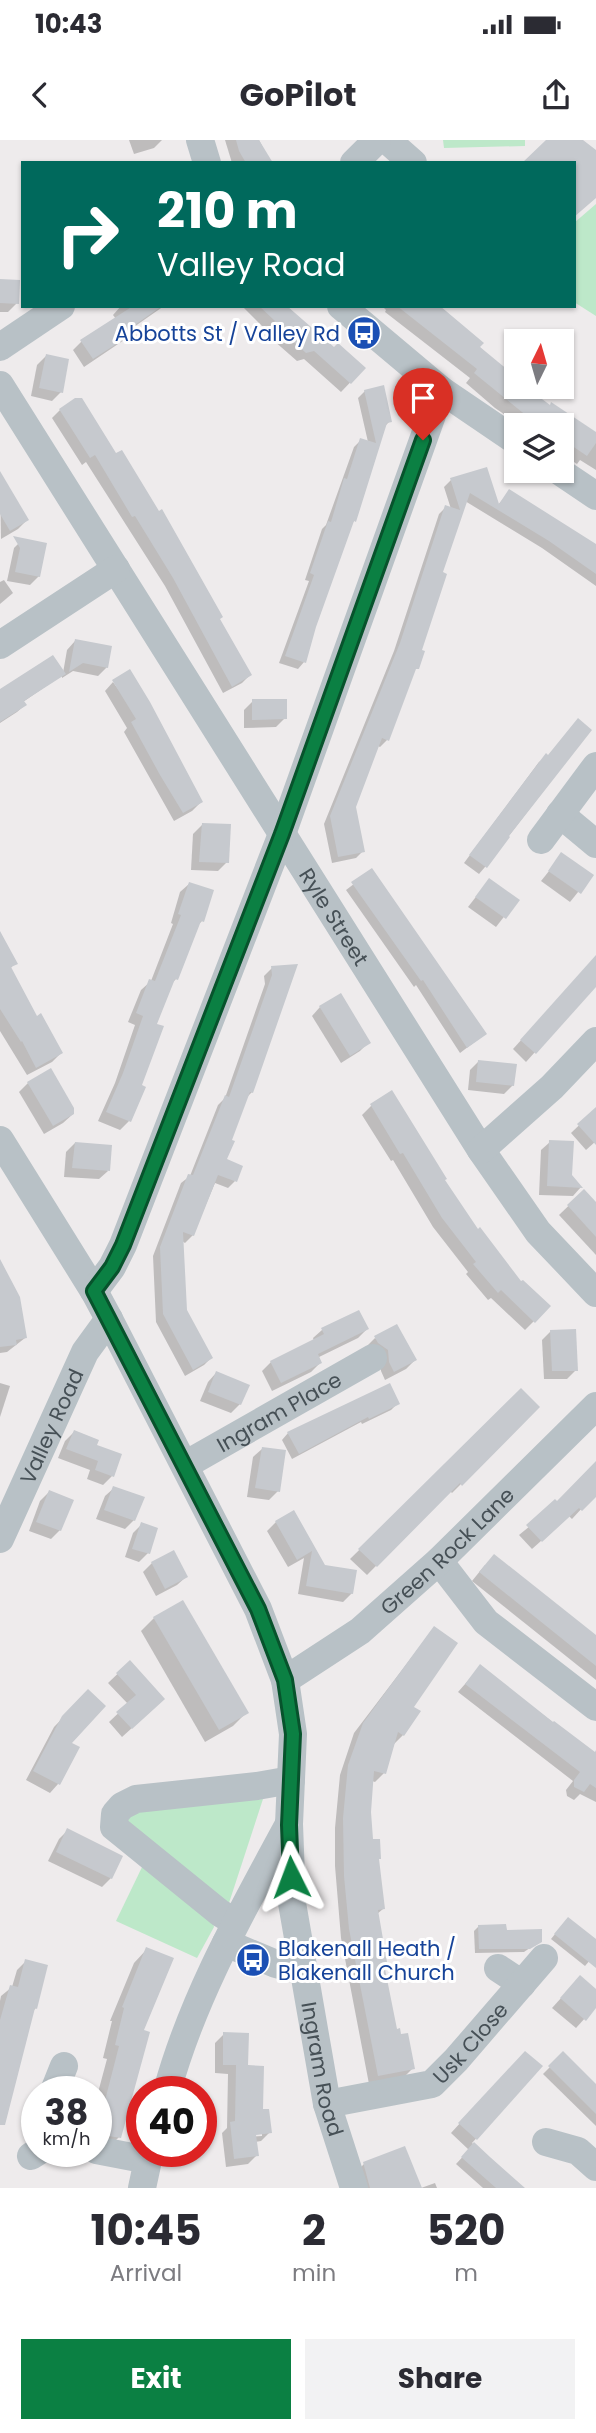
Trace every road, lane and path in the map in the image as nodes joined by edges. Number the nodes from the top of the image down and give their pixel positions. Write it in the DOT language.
graph roads {
  1 [pos="200,140"];
  2 [pos="377,140"];
  3 [pos="387,140"];
  4 [pos="206,161"];
  5 [pos="356,161"];
  6 [pos="411,161"];
  7 [pos="58,308"];
  8 [pos="343,308"];
  9 [pos="0,348"];
  10 [pos="0,385"];
  11 [pos="441,390"];
  12 [pos="504,433"];
  13 [pos="574,481"];
  14 [pos="596,496"];
  15 [pos="116,569"];
  16 [pos="0,645"];
  17 [pos="596,766"];
  18 [pos="560,814"];
  19 [pos="282,834"];
  20 [pos="541,840"];
  21 [pos="596,844"];
  22 [pos="596,1041"];
  23 [pos="0,1140"];
  24 [pos="481,1150"];
  25 [pos="94,1291"];
  26 [pos="596,1293"];
  27 [pos="109,1319"];
  28 [pos="373,1358"];
  29 [pos="596,1406"];
  30 [pos="185,1465"];
  31 [pos="0,1539"];
  32 [pos="439,1560"];
  33 [pos="285,1680"];
  34 [pos="596,1707"];
  35 [pos="291,1780"];
  36 [pos="289,1825"];
  37 [pos="292,1903"];
  38 [pos="235,1924"];
  39 [pos="544,1958"];
  40 [pos="498,1968"];
  41 [pos="302,1971"];
  42 [pos="522,1984"];
  43 [pos="171,2076"];
  44 [pos="327,2104"];
  45 [pos="547,2142"];
  46 [pos="146,2167"];
  47 [pos="596,2167"];
  48 [pos="142,2188"];
  49 [pos="354,2188"];
  1 -- 4 [label="street"];
  2 -- 5 [label="street"];
  3 -- 6 [label="street"];
  7 -- 9 [label="street"];
  8 -- 11 [label="street"];
  10 -- 15 [label="street, Ryle Street"];
  11 -- 12 [label="street"];
  11 -- 19 [label="street"];
  13 -- 14 [label="street"];
  15 -- 16 [label="street"];
  15 -- 19 [label="street, Ryle Street"];
  17 -- 18 [label="street"];
  18 -- 20 [label="street"];
  18 -- 21 [label="street"];
  19 -- 24 [label="street, Ryle Street"];
  19 -- 25 [label="street"];
  22 -- 24 [label="street"];
  23 -- 25 [label="street, Ingram Road"];
  24 -- 26 [label="street, Ryle Street"];
  25 -- 27 [label="street, Ingram Road"];
  27 -- 30 [label="street, Ingram Road"];
  27 -- 31 [label="street, Valley Road"];
  28 -- 30 [label="street, Ingram Place"];
  29 -- 32 [label="street, Green Rock Lane"];
  30 -- 33 [label="street, Ingram Road"];
  32 -- 33 [label="street, Green Rock Lane"];
  32 -- 34 [label="street"];
  33 -- 35 [label="street, Ingram Road"];
  35 -- 36 [label="street, Ingram Road"];
  35 -- 38 [label="street"];
  36 -- 37 [label="street, Ingram Road"];
  36 -- 38 [label="street"];
  37 -- 38 [label="street"];
  37 -- 41 [label="street, Ingram Road"];
  38 -- 41 [label="street"];
  38 -- 43 [label="street"];
  39 -- 42 [label="street, Usk Close"];
  40 -- 42 [label="street, Usk Close"];
  41 -- 44 [label="street, Ingram Road"];
  42 -- 44 [label="street, Usk Close"];
  44 -- 49 [label="street, Ingram Road"];
  45 -- 47 [label="street"];
  46 -- 48 [label="street"];
}
